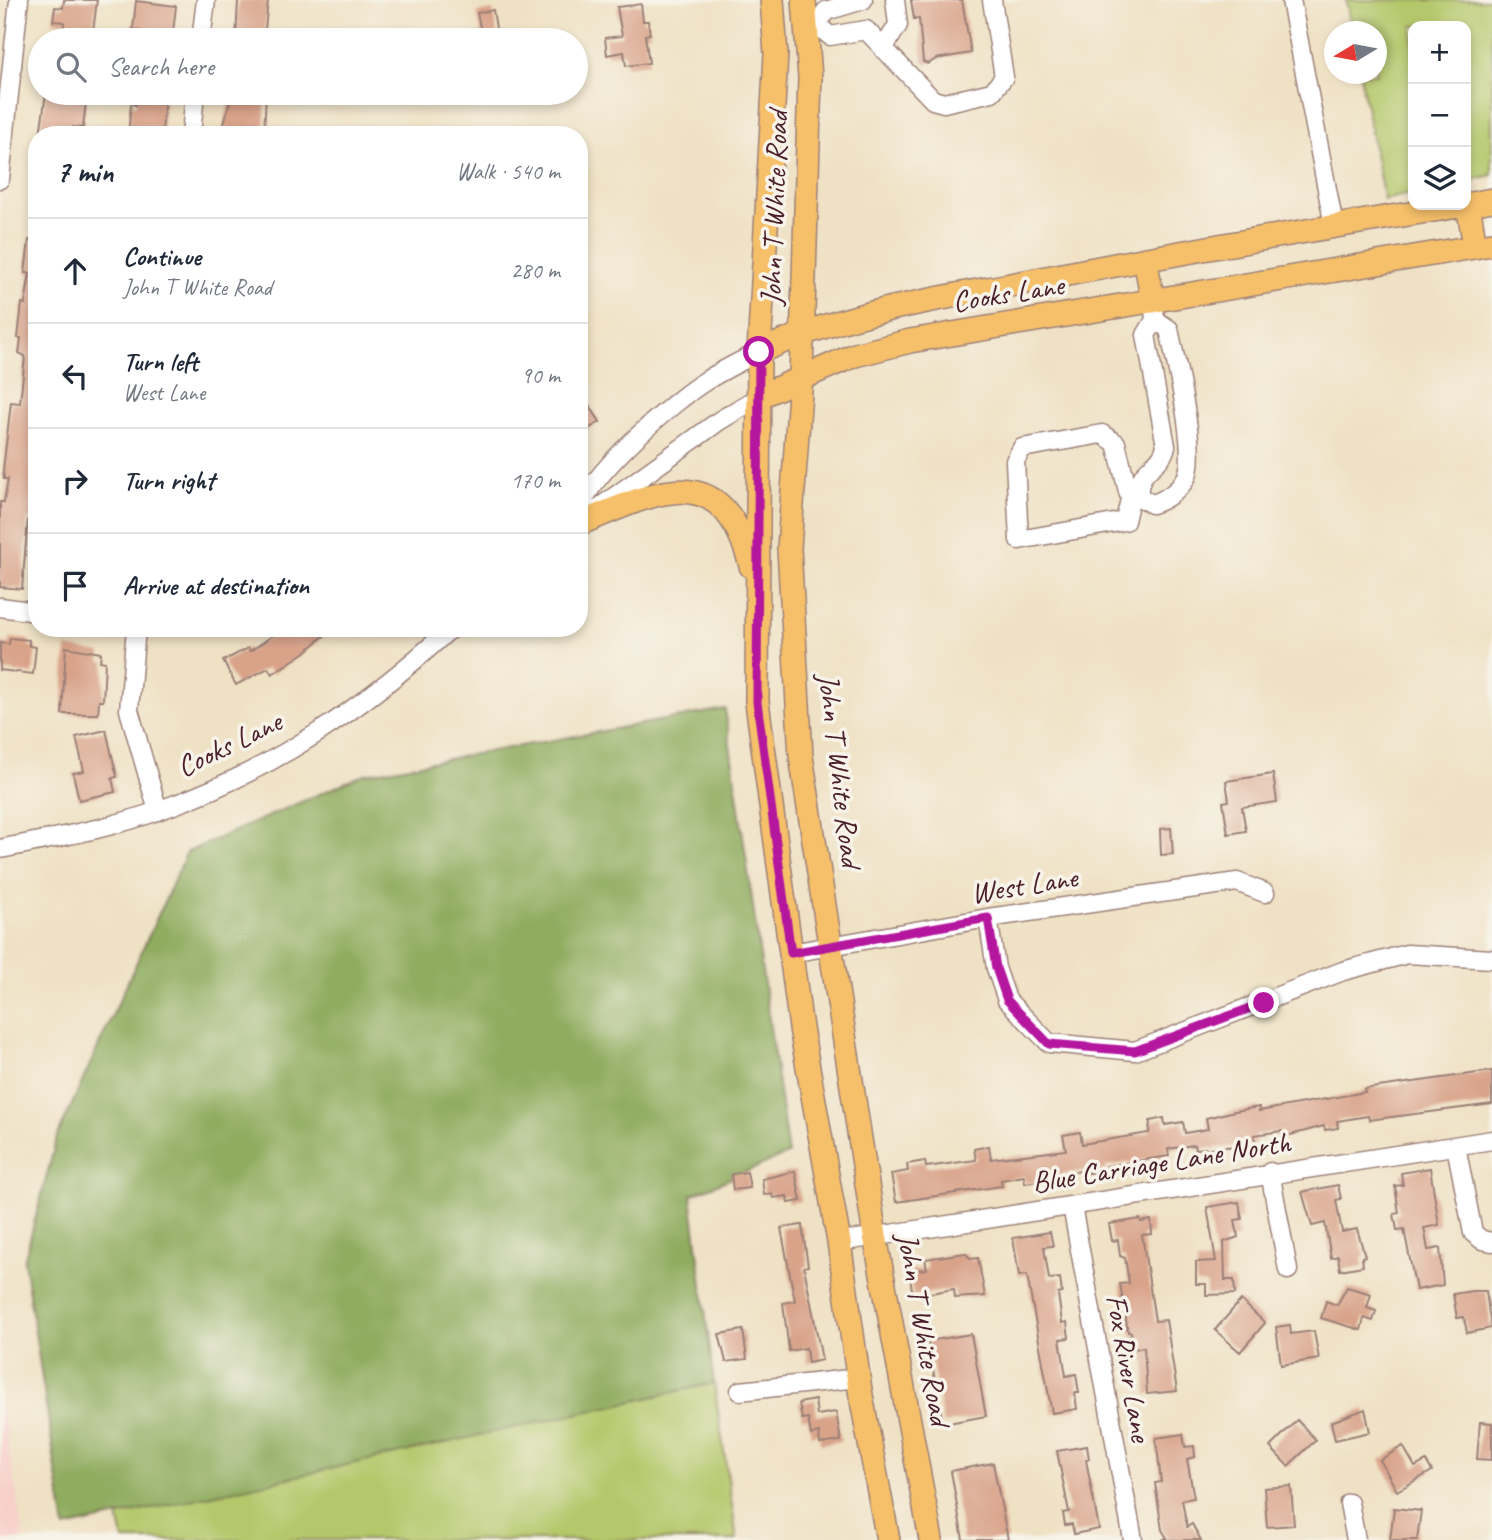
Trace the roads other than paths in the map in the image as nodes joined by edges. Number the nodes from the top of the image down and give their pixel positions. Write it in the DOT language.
graph roads {
  1 [pos="205,0"];
  2 [pos="772,0"];
  3 [pos="804,0"];
  4 [pos="895,0"];
  5 [pos="992,0"];
  6 [pos="1291,0"];
  7 [pos="862,1"];
  8 [pos="12,12"];
  9 [pos="811,25"];
  10 [pos="202,28"];
  11 [pos="866,30"];
  12 [pos="884,49"];
  13 [pos="194,105"];
  14 [pos="192,126"];
  15 [pos="0,179"];
  16 [pos="1492,201"];
  17 [pos="1471,204"];
  18 [pos="1435,210"];
  19 [pos="1468,210"];
  20 [pos="1334,226"];
  21 [pos="1484,245"];
  22 [pos="1145,259"];
  23 [pos="1154,311"];
  24 [pos="802,332"];
  25 [pos="759,352"];
  26 [pos="801,378"];
  27 [pos="760,396"];
  28 [pos="588,495"];
  29 [pos="1134,498"];
  30 [pos="588,516"];
  31 [pos="588,519"];
  32 [pos="759,594"];
  33 [pos="0,607"];
  34 [pos="28,611"];
  35 [pos="135,637"];
  36 [pos="441,637"];
  37 [pos="158,811"];
  38 [pos="0,849"];
  39 [pos="1265,892"];
  40 [pos="988,918"];
  41 [pos="832,946"];
  42 [pos="791,953"];
  43 [pos="1492,960"];
  44 [pos="1492,1140"];
  45 [pos="1456,1146"];
  46 [pos="1270,1172"];
  47 [pos="1072,1206"];
  48 [pos="875,1236"];
  49 [pos="839,1242"];
  50 [pos="1492,1242"];
  51 [pos="1288,1270"];
  52 [pos="858,1378"];
  53 [pos="740,1391"];
  54 [pos="1349,1503"];
  55 [pos="888,1540"];
  56 [pos="931,1540"];
  57 [pos="1133,1540"];
  58 [pos="1356,1540"];
  1 -- 10 [label="street"];
  2 -- 25 [label="main road, John T White Road"];
  3 -- 9 [label="main road, John T White Road"];
  4 -- 12 [label="street"];
  5 -- 12 [label="street"];
  6 -- 20 [label="street"];
  7 -- 9 [label="street"];
  7 -- 11 [label="street"];
  8 -- 15 [label="street"];
  9 -- 11 [label="street"];
  9 -- 24 [label="main road, John T White Road"];
  11 -- 12 [label="street"];
  13 -- 14 [label="street"];
  16 -- 17 [label="main road, Cooks Lane"];
  18 -- 20 [label="main road, Cooks Lane"];
  19 -- 21 [label="main road"];
  20 -- 22 [label="main road, Cooks Lane"];
  21 -- 23 [label="main road, Cooks Lane"];
  22 -- 23 [label="main road"];
  22 -- 24 [label="main road, Cooks Lane"];
  23 -- 26 [label="main road, Cooks Lane"];
  23 -- 29 [label="street"];
  23 -- 29 [label="street"];
  24 -- 25 [label="main road, Cooks Lane"];
  24 -- 26 [label="main road, John T White Road"];
  25 -- 27 [label="main road, John T White Road"];
  25 -- 28 [label="street, Cooks Lane"];
  26 -- 27 [label="main road, Cooks Lane"];
  26 -- 41 [label="main road, John T White Road"];
  27 -- 30 [label="street, Cooks Lane"];
  27 -- 32 [label="main road, John T White Road"];
  29 -- 29 [label="street"];
  31 -- 32 [label="main road"];
  32 -- 42 [label="main road, John T White Road"];
  33 -- 34 [label="street"];
  35 -- 37 [label="street"];
  36 -- 37 [label="street, Cooks Lane"];
  37 -- 38 [label="street, Cooks Lane"];
  39 -- 40 [label="street, West Lane"];
  40 -- 41 [label="street, West Lane"];
  40 -- 43 [label="street"];
  41 -- 42 [label="street, West Lane"];
  41 -- 48 [label="main road, John T White Road"];
  42 -- 49 [label="main road, John T White Road"];
  44 -- 45 [label="street, Blue Carriage Lane North"];
  45 -- 46 [label="street, Blue Carriage Lane North"];
  45 -- 50 [label="street"];
  46 -- 47 [label="street, Blue Carriage Lane North"];
  46 -- 51 [label="street"];
  47 -- 48 [label="street, Blue Carriage Lane North"];
  47 -- 57 [label="street, Fox River Lane"];
  48 -- 49 [label="street, Blue Carriage Lane North"];
  48 -- 56 [label="main road, John T White Road"];
  49 -- 52 [label="main road, John T White Road"];
  52 -- 53 [label="street"];
  52 -- 55 [label="main road, John T White Road"];
  54 -- 58 [label="street"];
}
